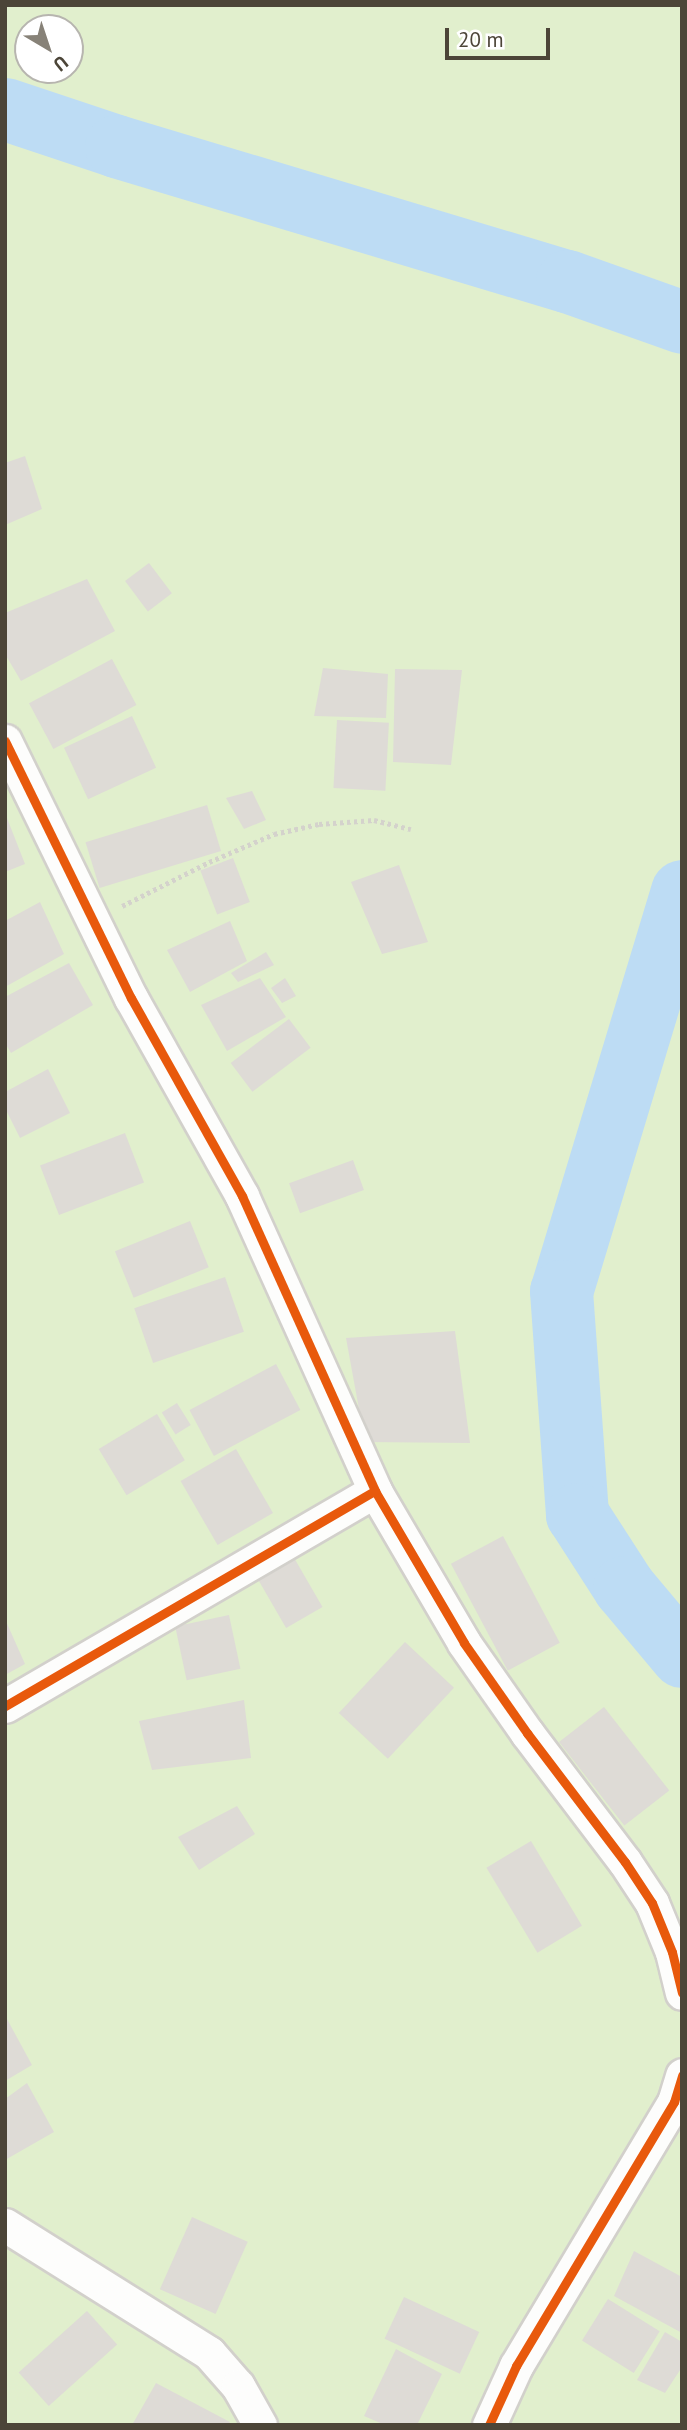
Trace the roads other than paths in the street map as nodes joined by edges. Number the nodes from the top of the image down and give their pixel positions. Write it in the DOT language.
graph roads {
  1 [pos="5,741"];
  2 [pos="376,1491"];
  3 [pos="5,1706"];
  4 [pos="677,1958"];
  5 [pos="682,1993"];
  6 [pos="682,2075"];
  7 [pos="5,2225"];
  8 [pos="260,2425"];
  9 [pos="489,2425"];
  1 -- 2 [label="street"];
  2 -- 3 [label="street"];
  2 -- 4 [label="street"];
  4 -- 5 [label="street"];
  6 -- 9 [label="street"];
  7 -- 8 [label="street"];
}
